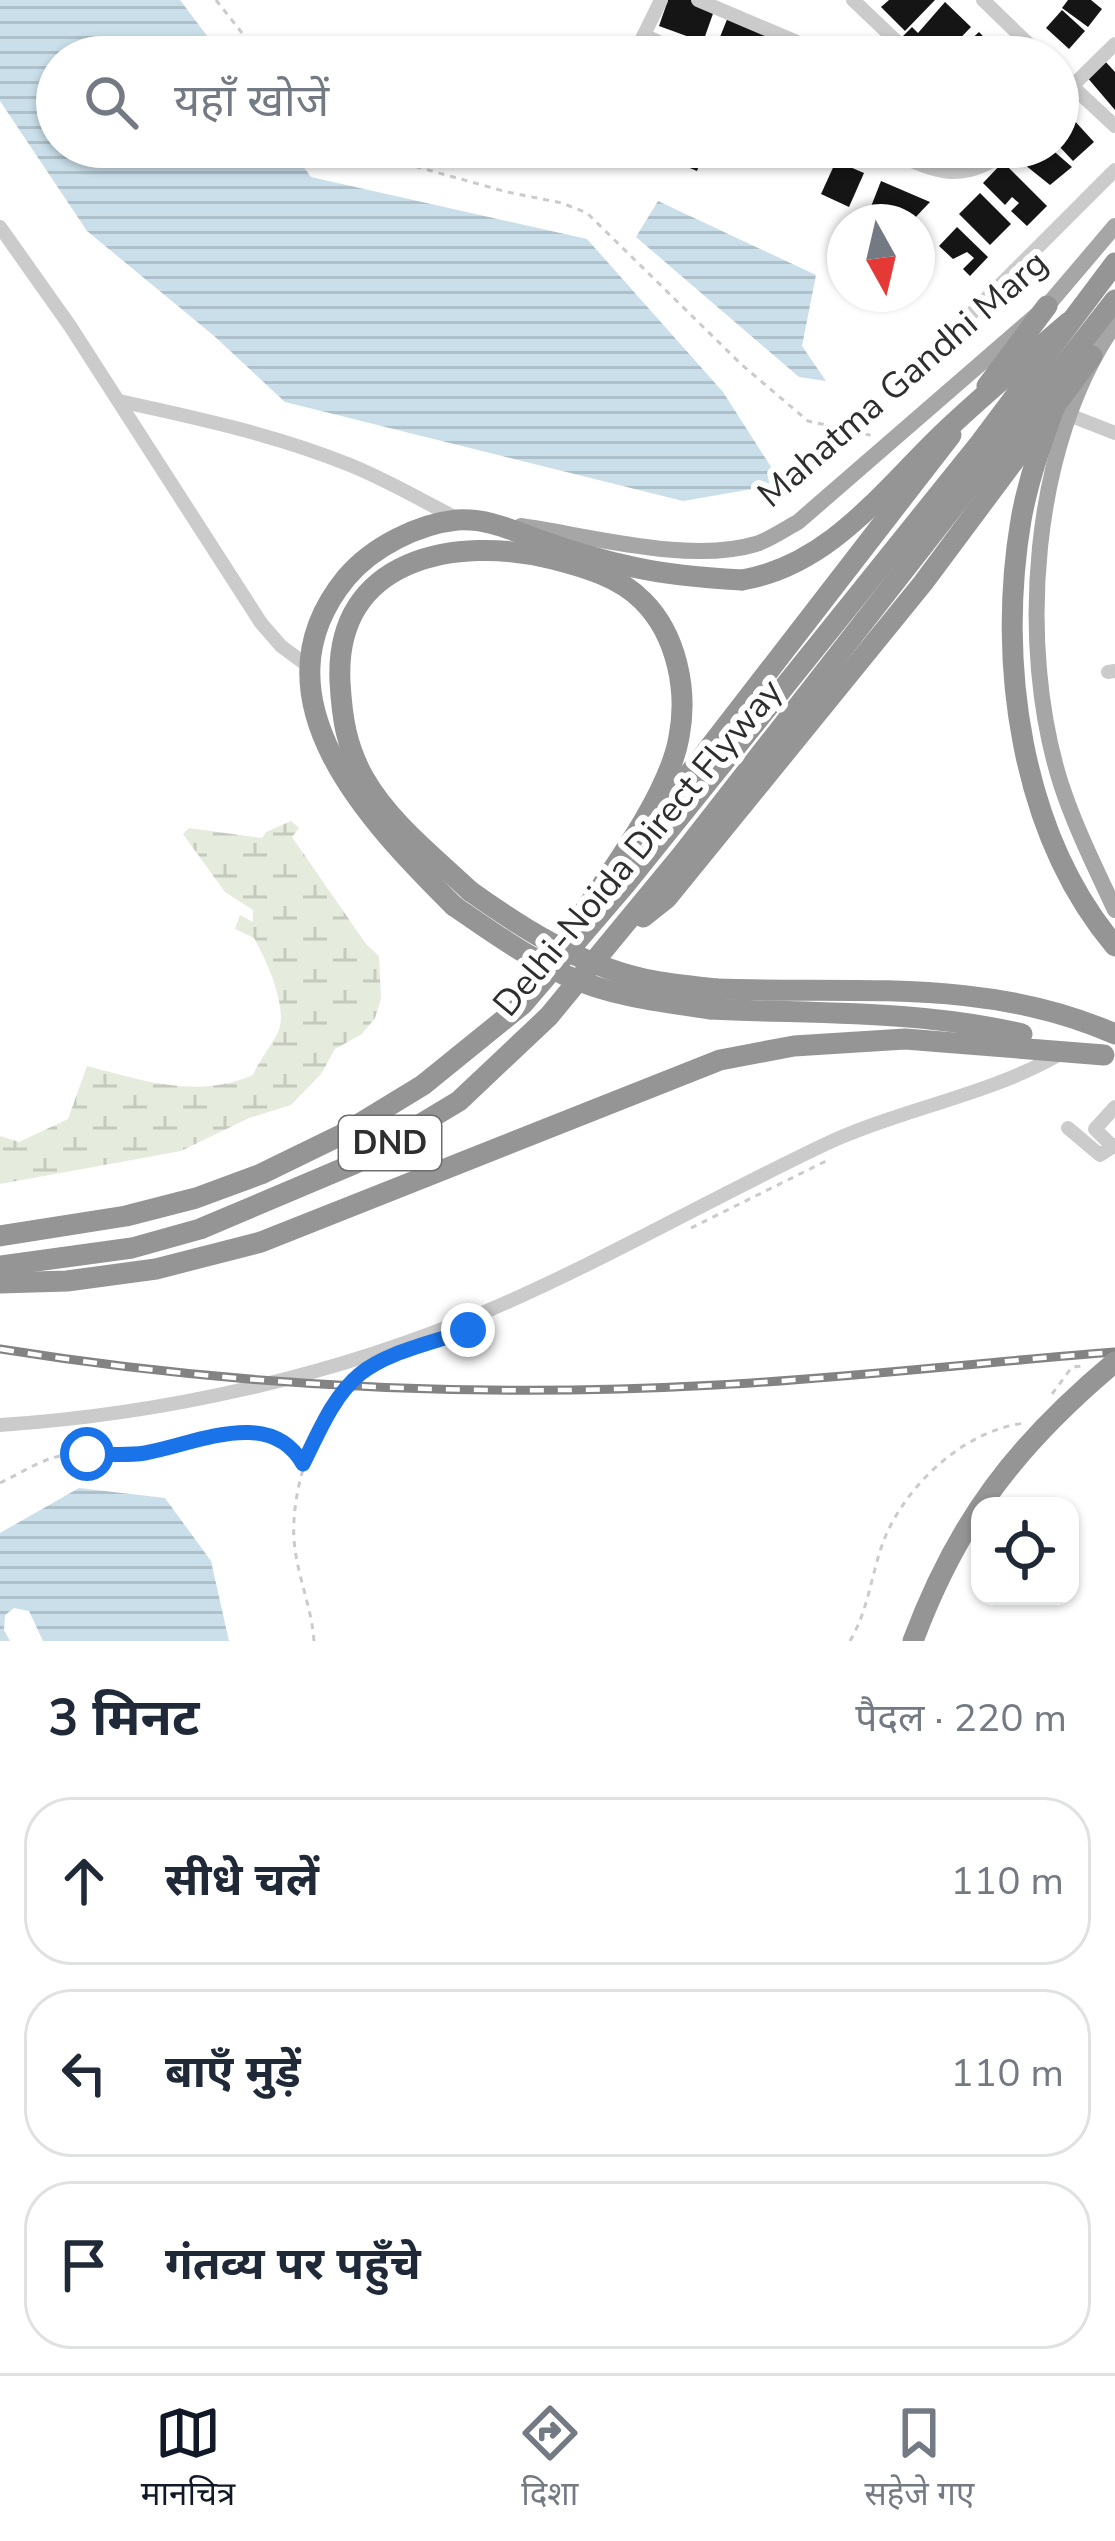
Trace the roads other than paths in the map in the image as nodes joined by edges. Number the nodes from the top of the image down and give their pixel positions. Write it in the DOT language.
graph roads {
  1 [pos="661,0"];
  2 [pos="698,0"];
  3 [pos="853,0"];
  4 [pos="983,0"];
  5 [pos="644,35"];
  6 [pos="783,36"];
  7 [pos="891,36"];
  8 [pos="1020,36"];
  9 [pos="1115,44"];
  10 [pos="1079,79"];
  11 [pos="1079,93"];
  12 [pos="1115,126"];
  13 [pos="932,168"];
  14 [pos="985,168"];
  15 [pos="1115,170"];
  16 [pos="0,226"];
  17 [pos="1115,226"];
  18 [pos="1115,263"];
  19 [pos="1115,300"];
  20 [pos="1046,306"];
  21 [pos="1069,322"];
  22 [pos="1115,324"];
  23 [pos="958,328"];
  24 [pos="1083,355"];
  25 [pos="119,401"];
  26 [pos="1069,415"];
  27 [pos="1115,433"];
  28 [pos="461,520"];
  29 [pos="502,524"];
  30 [pos="312,669"];
  31 [pos="595,895"];
  32 [pos="462,898"];
  33 [pos="1115,910"];
  34 [pos="609,943"];
  35 [pos="1115,946"];
  36 [pos="713,999"];
  37 [pos="523,1004"];
  38 [pos="990,1043"];
  39 [pos="1112,1049"];
  40 [pos="1065,1052"];
  41 [pos="1002,1080"];
  42 [pos="1115,1107"];
  43 [pos="1068,1128"];
  44 [pos="1114,1146"];
  45 [pos="0,1236"];
  46 [pos="0,1266"];
  47 [pos="0,1283"];
  48 [pos="1115,1362"];
  49 [pos="0,1425"];
  50 [pos="913,1641"];
  1 -- 5 [label="street"];
  2 -- 6 [label="street"];
  3 -- 7 [label="street"];
  4 -- 8 [label="street"];
  9 -- 10 [label="street"];
  11 -- 12 [label="street"];
  13 -- 14 [label="street"];
  15 -- 23 [label="street"];
  16 -- 25 [label="street"];
  17 -- 20 [label="main road, Mahatma Gandhi Marg"];
  18 -- 21 [label="highway"];
  19 -- 24 [label="highway"];
  20 -- 29 [label="main road, Mahatma Gandhi Marg"];
  20 -- 31 [label="highway"];
  21 -- 29 [label="highway, bridge"];
  21 -- 37 [label="highway, Delhi-Noida Direct Flyway, bridge"];
  22 -- 24 [label="main road"];
  24 -- 26 [label="main road"];
  24 -- 34 [label="highway, Delhi-Noida Direct Flyway / DND"];
  24 -- 34 [label="highway"];
  24 -- 35 [label="highway, bridge"];
  25 -- 28 [label="street"];
  25 -- 30 [label="street"];
  26 -- 27 [label="street"];
  26 -- 33 [label="main road"];
  28 -- 29 [label="highway"];
  28 -- 30 [label="highway"];
  30 -- 32 [label="highway"];
  31 -- 32 [label="highway"];
  31 -- 37 [label="highway"];
  32 -- 36 [label="highway, bridge"];
  34 -- 46 [label="highway, Delhi-Noida Direct Flyway / DND"];
  36 -- 39 [label="highway"];
  36 -- 39 [label="highway"];
  37 -- 45 [label="highway"];
  38 -- 40 [label="highway"];
  38 -- 41 [label="street"];
  38 -- 47 [label="highway"];
  39 -- 40 [label="highway"];
  40 -- 41 [label="street"];
  41 -- 49 [label="street"];
  42 -- 44 [label="street"];
  43 -- 44 [label="street"];
  48 -- 50 [label="highway, bridge"];
}
